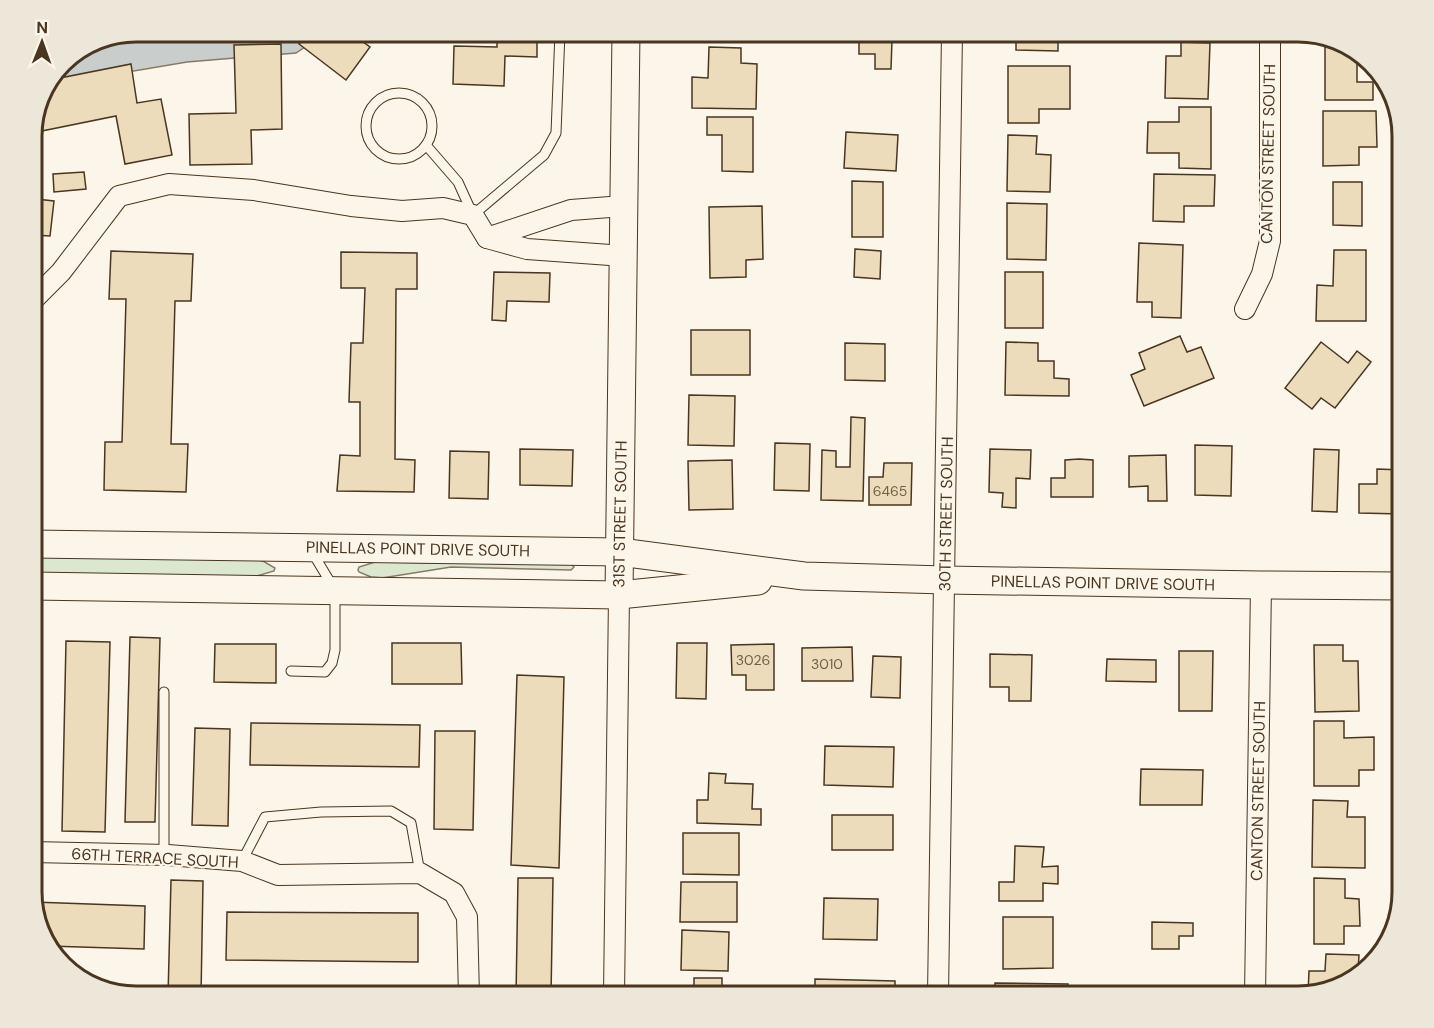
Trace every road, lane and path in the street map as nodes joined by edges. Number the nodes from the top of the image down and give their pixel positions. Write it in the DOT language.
graph roads {
  1 [pos="560,42"];
  2 [pos="626,42"];
  3 [pos="952,42"];
  4 [pos="1270,42"];
  5 [pos="426,146"];
  6 [pos="623,206"];
  7 [pos="473,214"];
  8 [pos="487,238"];
  9 [pos="624,256"];
  10 [pos="42,291"];
  11 [pos="1245,309"];
  12 [pos="42,544"];
  13 [pos="309,547"];
  14 [pos="620,552"];
  15 [pos="804,576"];
  16 [pos="945,580"];
  17 [pos="1261,585"];
  18 [pos="42,586"];
  19 [pos="1392,586"];
  20 [pos="335,590"];
  21 [pos="620,595"];
  22 [pos="291,671"];
  23 [pos="164,692"];
  24 [pos="42,852"];
  25 [pos="164,855"];
  26 [pos="242,861"];
  27 [pos="420,873"];
  28 [pos="469,986"];
  29 [pos="614,986"];
  30 [pos="939,986"];
  31 [pos="1255,986"];
  1 -- 7 [label="lane"];
  2 -- 6 [label="street, 31ST STREET SOUTH"];
  3 -- 16 [label="street, 30TH STREET SOUTH"];
  4 -- 11 [label="street, CANTON STREET SOUTH"];
  5 -- 5 [label="lane"];
  5 -- 7 [label="lane"];
  6 -- 8 [label="street"];
  6 -- 9 [label="street, 31ST STREET SOUTH"];
  7 -- 8 [label="street"];
  7 -- 10 [label="street"];
  8 -- 9 [label="street"];
  9 -- 14 [label="street, 31ST STREET SOUTH"];
  12 -- 13 [label="street, PINELLAS POINT DRIVE SOUTH"];
  13 -- 14 [label="street, PINELLAS POINT DRIVE SOUTH"];
  13 -- 20 [label="lane"];
  14 -- 15 [label="street, PINELLAS POINT DRIVE SOUTH"];
  14 -- 21 [label="street, 31ST STREET SOUTH"];
  15 -- 16 [label="street, PINELLAS POINT DRIVE SOUTH"];
  15 -- 21 [label="street, PINELLAS POINT DRIVE SOUTH"];
  16 -- 17 [label="street, PINELLAS POINT DRIVE SOUTH"];
  16 -- 30 [label="street, 30TH STREET SOUTH"];
  17 -- 19 [label="street, PINELLAS POINT DRIVE SOUTH"];
  17 -- 31 [label="street, CANTON STREET SOUTH"];
  18 -- 20 [label="street, PINELLAS POINT DRIVE SOUTH"];
  20 -- 21 [label="street, PINELLAS POINT DRIVE SOUTH"];
  20 -- 22 [label="lane"];
  21 -- 29 [label="street, 31ST STREET SOUTH"];
  23 -- 25 [label="lane"];
  24 -- 25 [label="street, 66TH TERRACE SOUTH"];
  25 -- 26 [label="street, 66TH TERRACE SOUTH"];
  26 -- 27 [label="street, 66TH TERRACE SOUTH"];
  26 -- 27 [label="lane"];
  27 -- 28 [label="street"];
}
